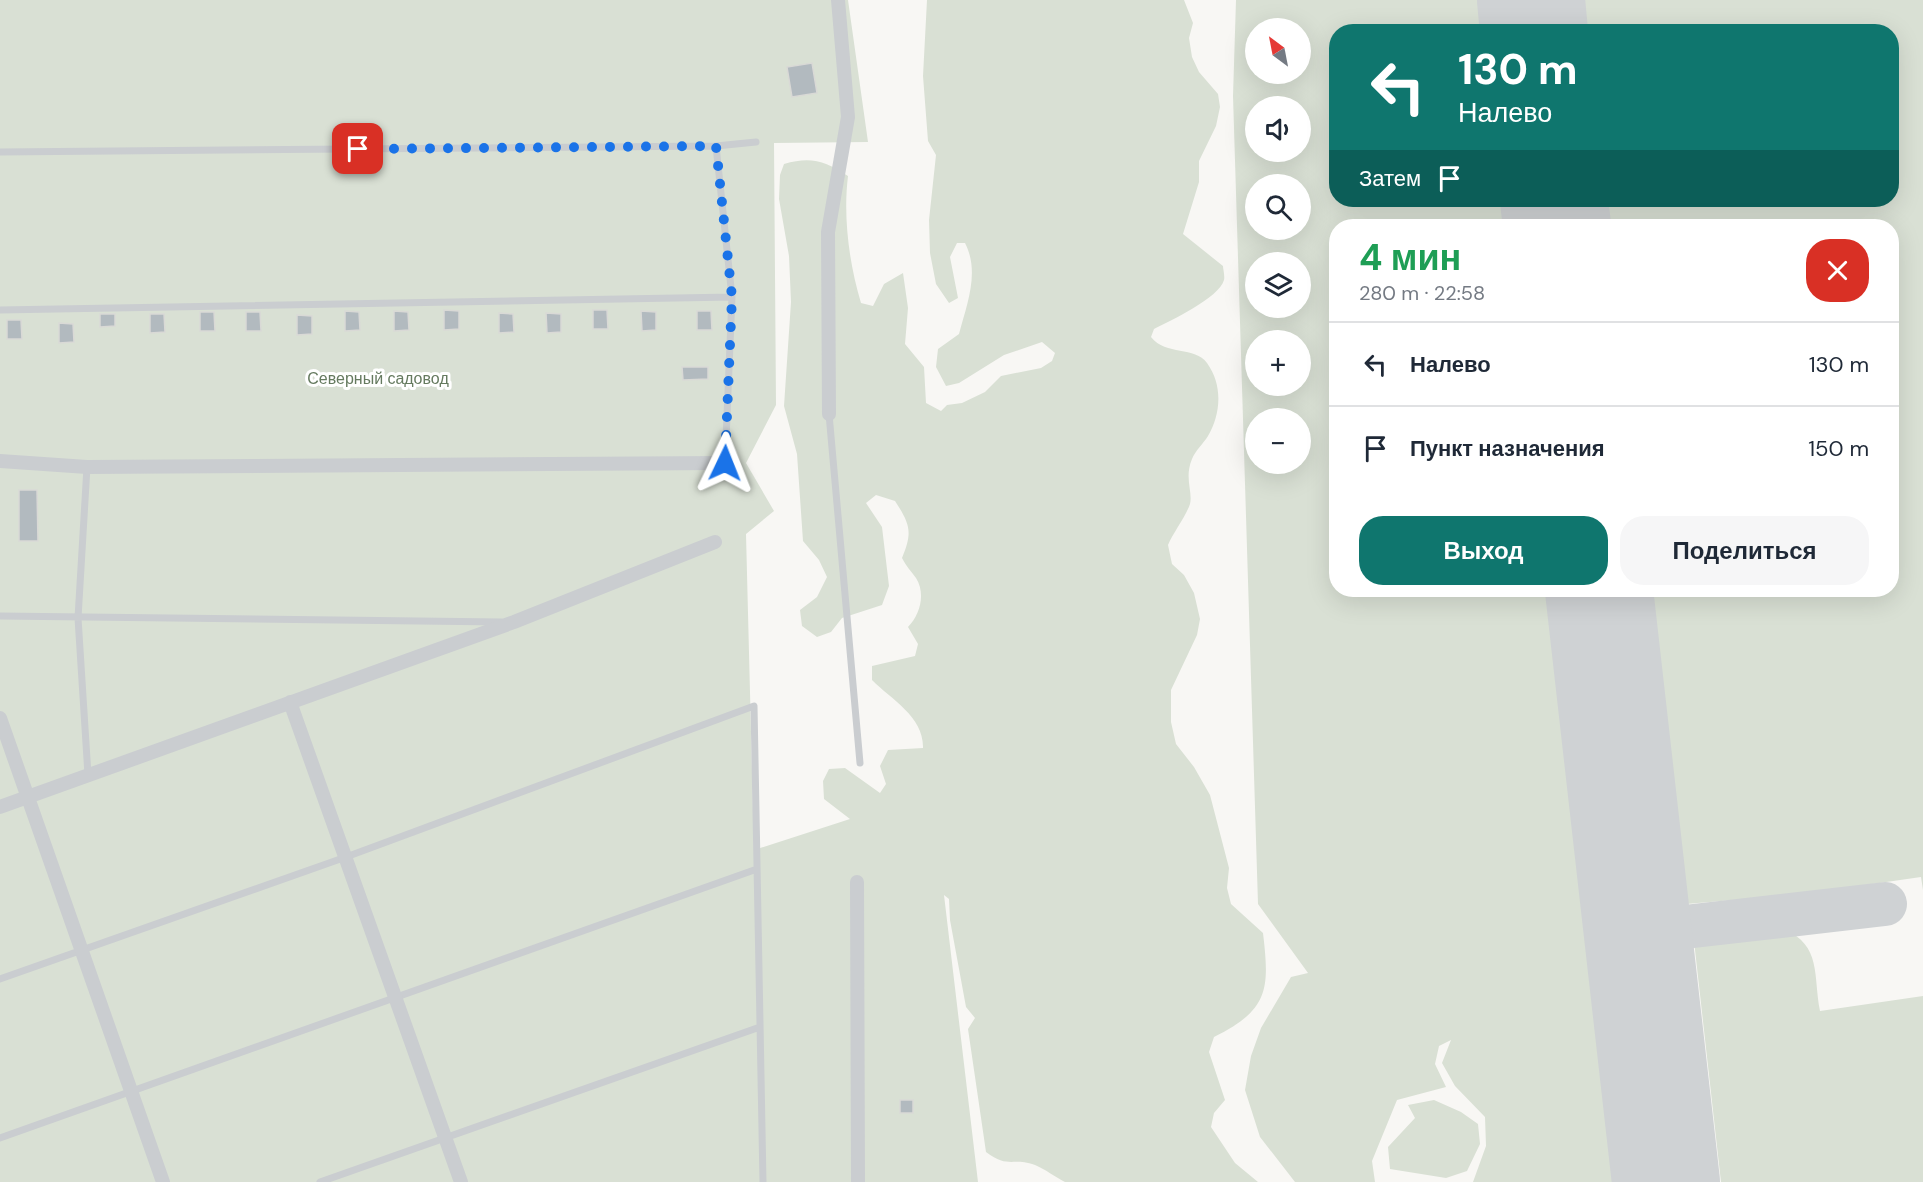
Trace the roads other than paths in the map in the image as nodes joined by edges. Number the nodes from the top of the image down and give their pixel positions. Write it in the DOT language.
graph roads {
  1 [pos="838,0"];
  2 [pos="756,142"];
  3 [pos="716,146"];
  4 [pos="0,152"];
  5 [pos="732,297"];
  6 [pos="0,310"];
  7 [pos="829,414"];
  8 [pos="0,461"];
  9 [pos="725,463"];
  10 [pos="87,467"];
  11 [pos="716,542"];
  12 [pos="0,616"];
  13 [pos="78,618"];
  14 [pos="514,622"];
  15 [pos="290,702"];
  16 [pos="0,718"];
  17 [pos="860,763"];
  18 [pos="88,775"];
  19 [pos="26,798"];
  20 [pos="0,807"];
  21 [pos="345,857"];
  22 [pos="757,869"];
  23 [pos="857,882"];
  24 [pos="81,951"];
  25 [pos="0,979"];
  26 [pos="396,998"];
  27 [pos="760,1027"];
  28 [pos="130,1091"];
  29 [pos="445,1137"];
  30 [pos="0,1138"];
  31 [pos="163,1182"];
  32 [pos="320,1182"];
  33 [pos="461,1182"];
  34 [pos="763,1182"];
  35 [pos="858,1182"];
  1 -- 7 [label="street"];
  2 -- 3 [label="lane"];
  3 -- 4 [label="lane"];
  3 -- 5 [label="lane"];
  5 -- 6 [label="lane"];
  5 -- 9 [label="lane"];
  7 -- 17 [label="lane"];
  8 -- 10 [label="street"];
  9 -- 10 [label="street"];
  10 -- 13 [label="lane"];
  11 -- 14 [label="street"];
  12 -- 13 [label="lane"];
  13 -- 14 [label="lane"];
  13 -- 18 [label="lane"];
  14 -- 15 [label="street"];
  15 -- 18 [label="street"];
  15 -- 21 [label="street"];
  16 -- 19 [label="street"];
  18 -- 19 [label="street"];
  19 -- 20 [label="street"];
  19 -- 24 [label="street"];
  21 -- 22 [label="lane"];
  21 -- 24 [label="lane"];
  21 -- 26 [label="street"];
  22 -- 26 [label="lane"];
  22 -- 27 [label="lane"];
  23 -- 35 [label="street"];
  24 -- 25 [label="lane"];
  24 -- 28 [label="street"];
  26 -- 28 [label="lane"];
  26 -- 29 [label="street"];
  27 -- 29 [label="lane"];
  27 -- 34 [label="lane"];
  28 -- 30 [label="lane"];
  28 -- 31 [label="street"];
  29 -- 32 [label="lane"];
  29 -- 33 [label="street"];
}
